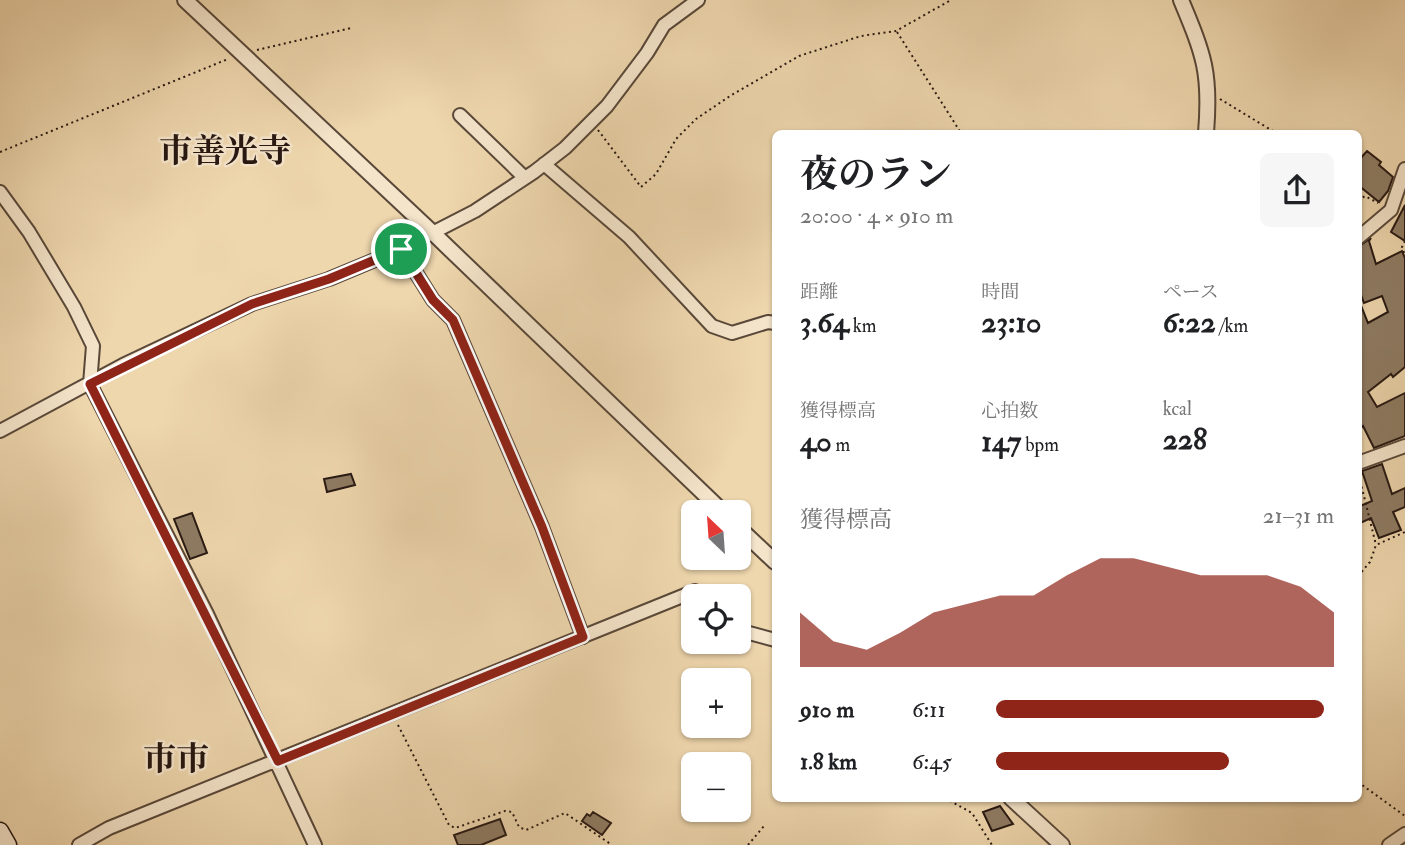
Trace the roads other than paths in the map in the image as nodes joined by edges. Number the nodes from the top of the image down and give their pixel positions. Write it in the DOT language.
graph roads {
  1 [pos="185,0"];
  2 [pos="698,0"];
  3 [pos="1181,0"];
  4 [pos="460,115"];
  5 [pos="1206,130"];
  6 [pos="544,164"];
  7 [pos="1405,169"];
  8 [pos="525,177"];
  9 [pos="0,192"];
  10 [pos="433,233"];
  11 [pos="1362,235"];
  12 [pos="401,249"];
  13 [pos="772,323"];
  14 [pos="90,384"];
  15 [pos="0,431"];
  16 [pos="1405,446"];
  17 [pos="1362,462"];
  18 [pos="710,500"];
  19 [pos="751,539"];
  20 [pos="772,559"];
  21 [pos="681,597"];
  22 [pos="751,634"];
  23 [pos="583,637"];
  24 [pos="772,639"];
  25 [pos="278,761"];
  26 [pos="1015,802"];
  27 [pos="0,831"];
  28 [pos="1405,834"];
  29 [pos="8,845"];
  30 [pos="79,845"];
  31 [pos="315,845"];
  32 [pos="1062,845"];
  33 [pos="1389,845"];
  1 -- 10 [label="street"];
  2 -- 6 [label="street"];
  3 -- 5 [label="street"];
  4 -- 8 [label="street"];
  6 -- 8 [label="street"];
  6 -- 13 [label="street"];
  7 -- 11 [label="street"];
  8 -- 10 [label="street"];
  9 -- 14 [label="street"];
  10 -- 12 [label="street"];
  10 -- 18 [label="street"];
  12 -- 14 [label="street"];
  12 -- 23 [label="street"];
  14 -- 15 [label="street"];
  14 -- 25 [label="street"];
  16 -- 17 [label="street"];
  19 -- 20 [label="street"];
  21 -- 23 [label="street"];
  22 -- 24 [label="street"];
  23 -- 25 [label="street"];
  25 -- 30 [label="street"];
  25 -- 31 [label="street"];
  26 -- 32 [label="street"];
  27 -- 29 [label="main road"];
  28 -- 33 [label="street"];
}
